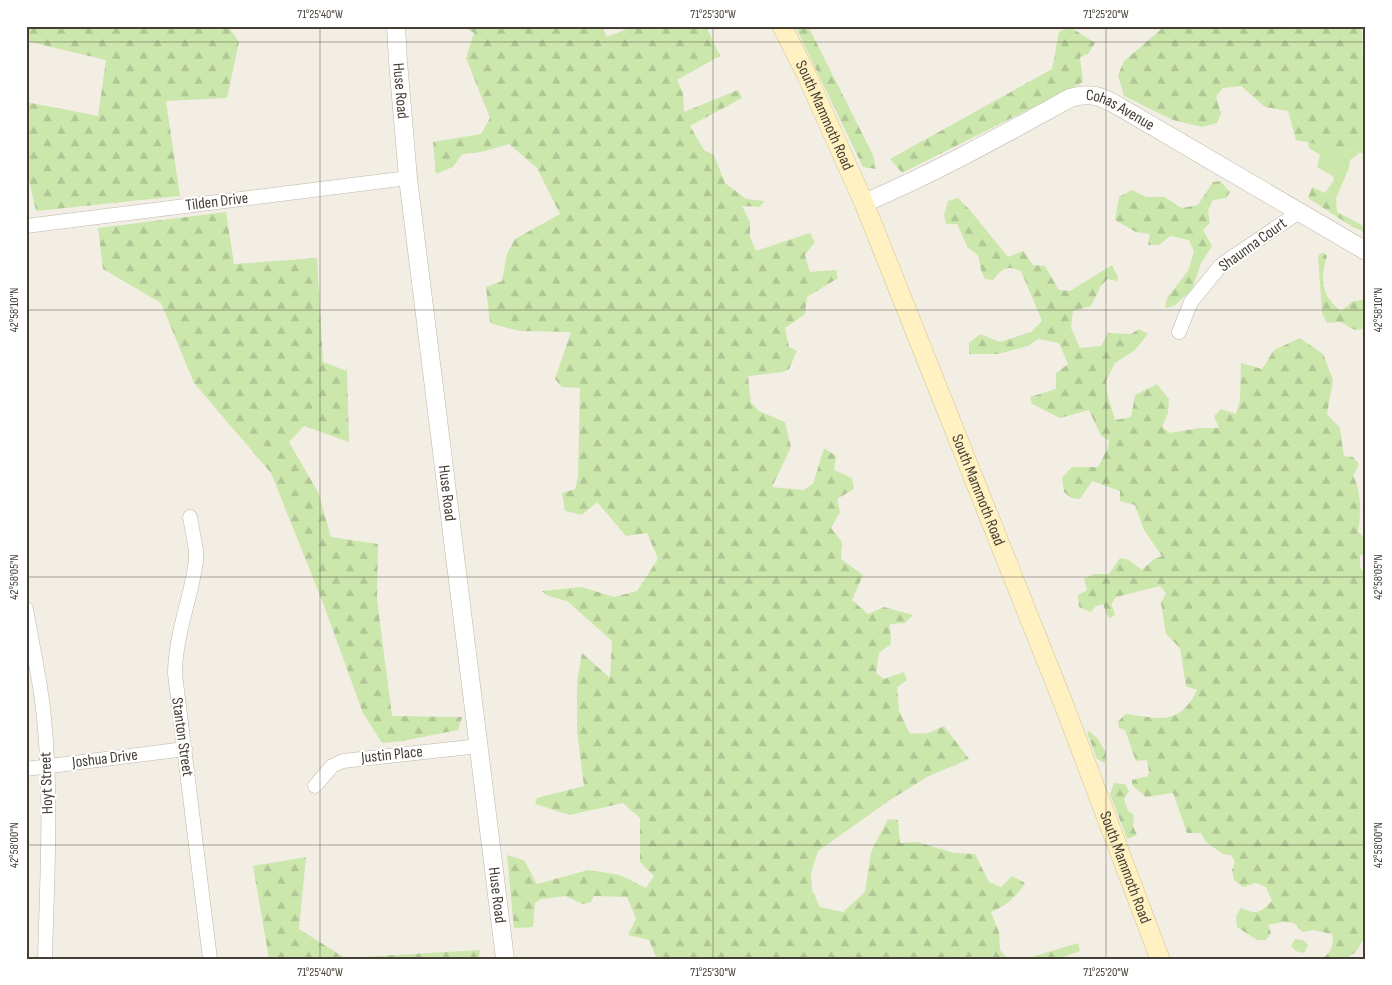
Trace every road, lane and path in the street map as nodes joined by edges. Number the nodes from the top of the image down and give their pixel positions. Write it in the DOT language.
graph roads {
  1 [pos="396,26"];
  2 [pos="782,26"];
  3 [pos="408,178"];
  4 [pos="864,203"];
  5 [pos="1299,212"];
  6 [pos="26,226"];
  7 [pos="1366,251"];
  8 [pos="1179,332"];
  9 [pos="190,517"];
  10 [pos="26,609"];
  11 [pos="479,746"];
  12 [pos="185,749"];
  13 [pos="47,766"];
  14 [pos="26,769"];
  15 [pos="315,786"];
  16 [pos="45,959"];
  17 [pos="210,959"];
  18 [pos="505,959"];
  19 [pos="1160,959"];
  1 -- 3 [label="street, Huse Road"];
  2 -- 4 [label="main road, South Mammoth Road"];
  3 -- 6 [label="street, Tilden Drive"];
  3 -- 11 [label="street, Huse Road"];
  4 -- 5 [label="street, Cohas Avenue"];
  4 -- 19 [label="main road, South Mammoth Road"];
  5 -- 7 [label="street, Cohas Avenue"];
  5 -- 8 [label="street, Shaunna Court"];
  9 -- 12 [label="street, Stanton Street"];
  10 -- 13 [label="street, Hoyt Street"];
  11 -- 15 [label="street, Justin Place"];
  11 -- 18 [label="street, Huse Road"];
  12 -- 13 [label="street, Joshua Drive"];
  12 -- 17 [label="street, Stanton Street"];
  13 -- 14 [label="street, Joshua Drive"];
  13 -- 16 [label="street, Hoyt Street"];
}
